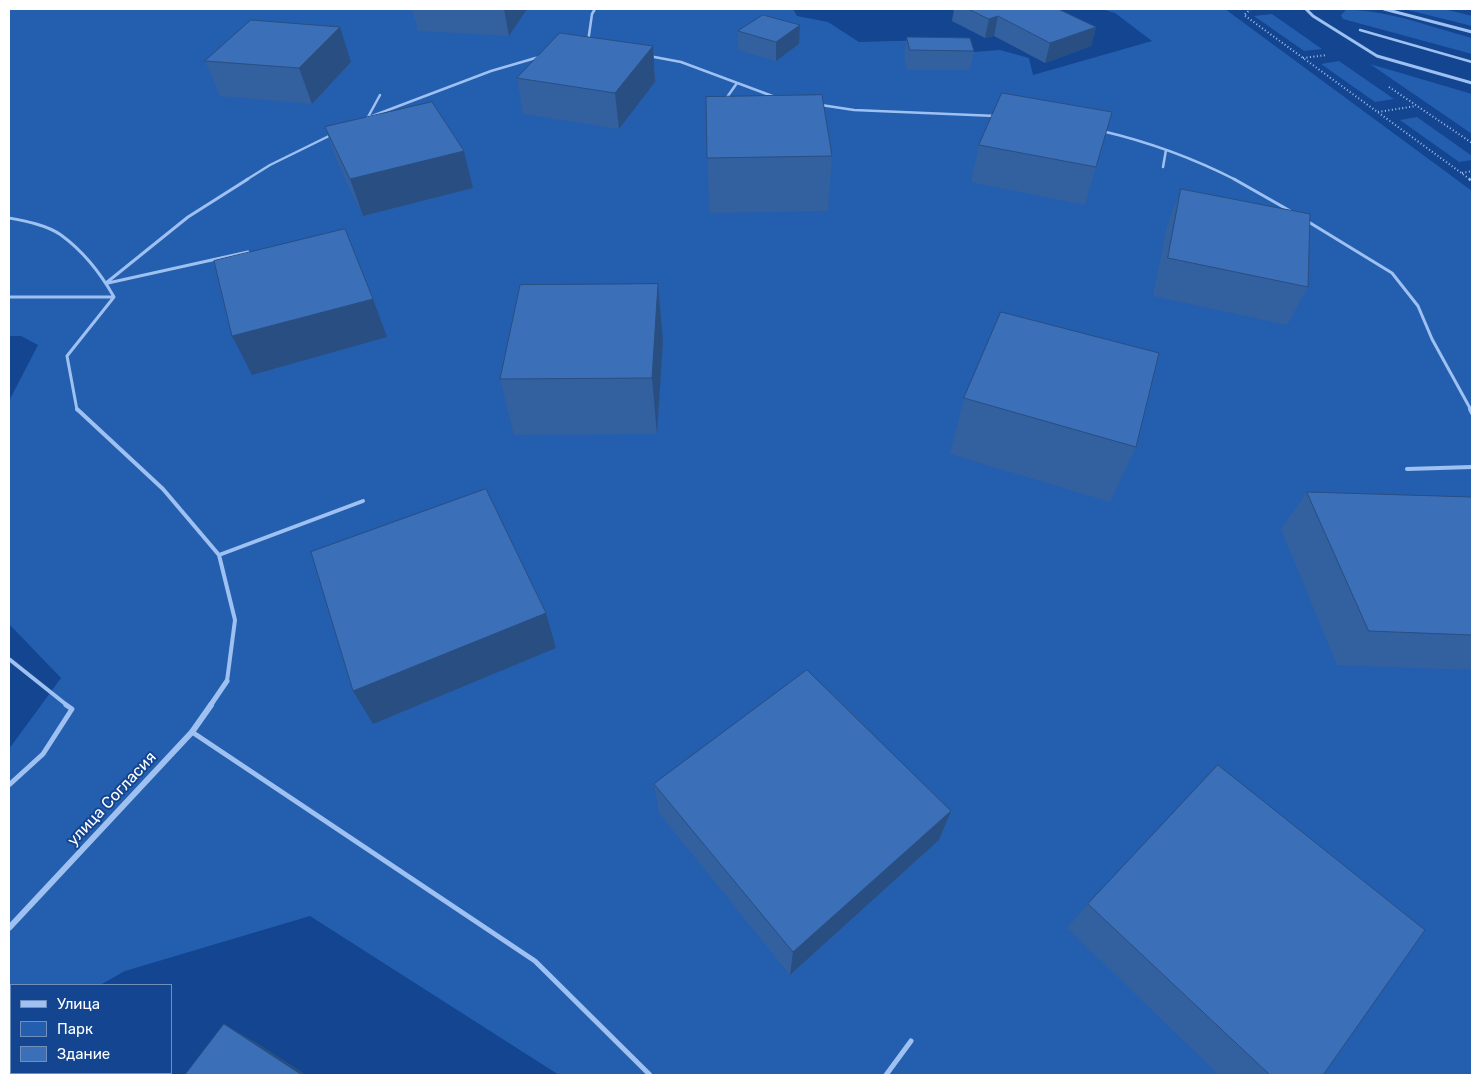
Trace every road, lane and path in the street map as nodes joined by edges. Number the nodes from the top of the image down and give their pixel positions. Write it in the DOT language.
graph roads {
  1 [pos="595,9"];
  2 [pos="1251,9"];
  3 [pos="1306,9"];
  4 [pos="1384,9"];
  5 [pos="1360,30"];
  6 [pos="1472,32"];
  7 [pos="587,46"];
  8 [pos="1330,54"];
  9 [pos="644,56"];
  10 [pos="540,57"];
  11 [pos="1302,58"];
  12 [pos="1472,62"];
  13 [pos="737,83"];
  14 [pos="1472,83"];
  15 [pos="380,95"];
  16 [pos="781,99"];
  17 [pos="723,103"];
  18 [pos="816,105"];
  19 [pos="1417,106"];
  20 [pos="1377,112"];
  21 [pos="1005,116"];
  22 [pos="368,117"];
  23 [pos="363,120"];
  24 [pos="1100,130"];
  25 [pos="331,135"];
  26 [pos="1166,150"];
  27 [pos="1163,167"];
  28 [pos="1472,171"];
  29 [pos="1461,173"];
  30 [pos="1472,181"];
  31 [pos="9,218"];
  32 [pos="248,252"];
  33 [pos="106,283"];
  34 [pos="9,297"];
  35 [pos="114,297"];
  36 [pos="1472,413"];
  37 [pos="1472,467"];
  38 [pos="1407,468"];
  39 [pos="363,501"];
  40 [pos="219,555"];
  41 [pos="9,659"];
  42 [pos="227,681"];
  43 [pos="192,732"];
  44 [pos="9,784"];
  45 [pos="9,928"];
  46 [pos="910,1042"];
  47 [pos="650,1075"];
  48 [pos="886,1075"];
  1 -- 7 [label="lane"];
  2 -- 11 [label="path"];
  3 -- 14 [label="street"];
  4 -- 6 [label="street"];
  5 -- 12 [label="lane"];
  8 -- 11 [label="path"];
  9 -- 13 [label="lane"];
  10 -- 22 [label="lane"];
  11 -- 20 [label="path"];
  13 -- 16 [label="lane"];
  13 -- 17 [label="lane"];
  15 -- 22 [label="lane"];
  18 -- 21 [label="lane"];
  19 -- 20 [label="path"];
  20 -- 29 [label="path"];
  22 -- 23 [label="lane"];
  24 -- 26 [label="lane"];
  25 -- 33 [label="lane"];
  26 -- 27 [label="lane"];
  26 -- 36 [label="lane"];
  28 -- 29 [label="path"];
  29 -- 30 [label="path"];
  31 -- 33 [label="lane"];
  32 -- 33 [label="lane"];
  33 -- 35 [label="lane"];
  34 -- 35 [label="lane"];
  35 -- 40 [label="lane"];
  37 -- 38 [label="lane"];
  39 -- 40 [label="lane"];
  40 -- 42 [label="lane"];
  41 -- 44 [label="lane"];
  42 -- 43 [label="street, улица Согласия"];
  43 -- 45 [label="street, улица Согласия"];
  43 -- 47 [label="lane"];
  46 -- 48 [label="lane"];
}
